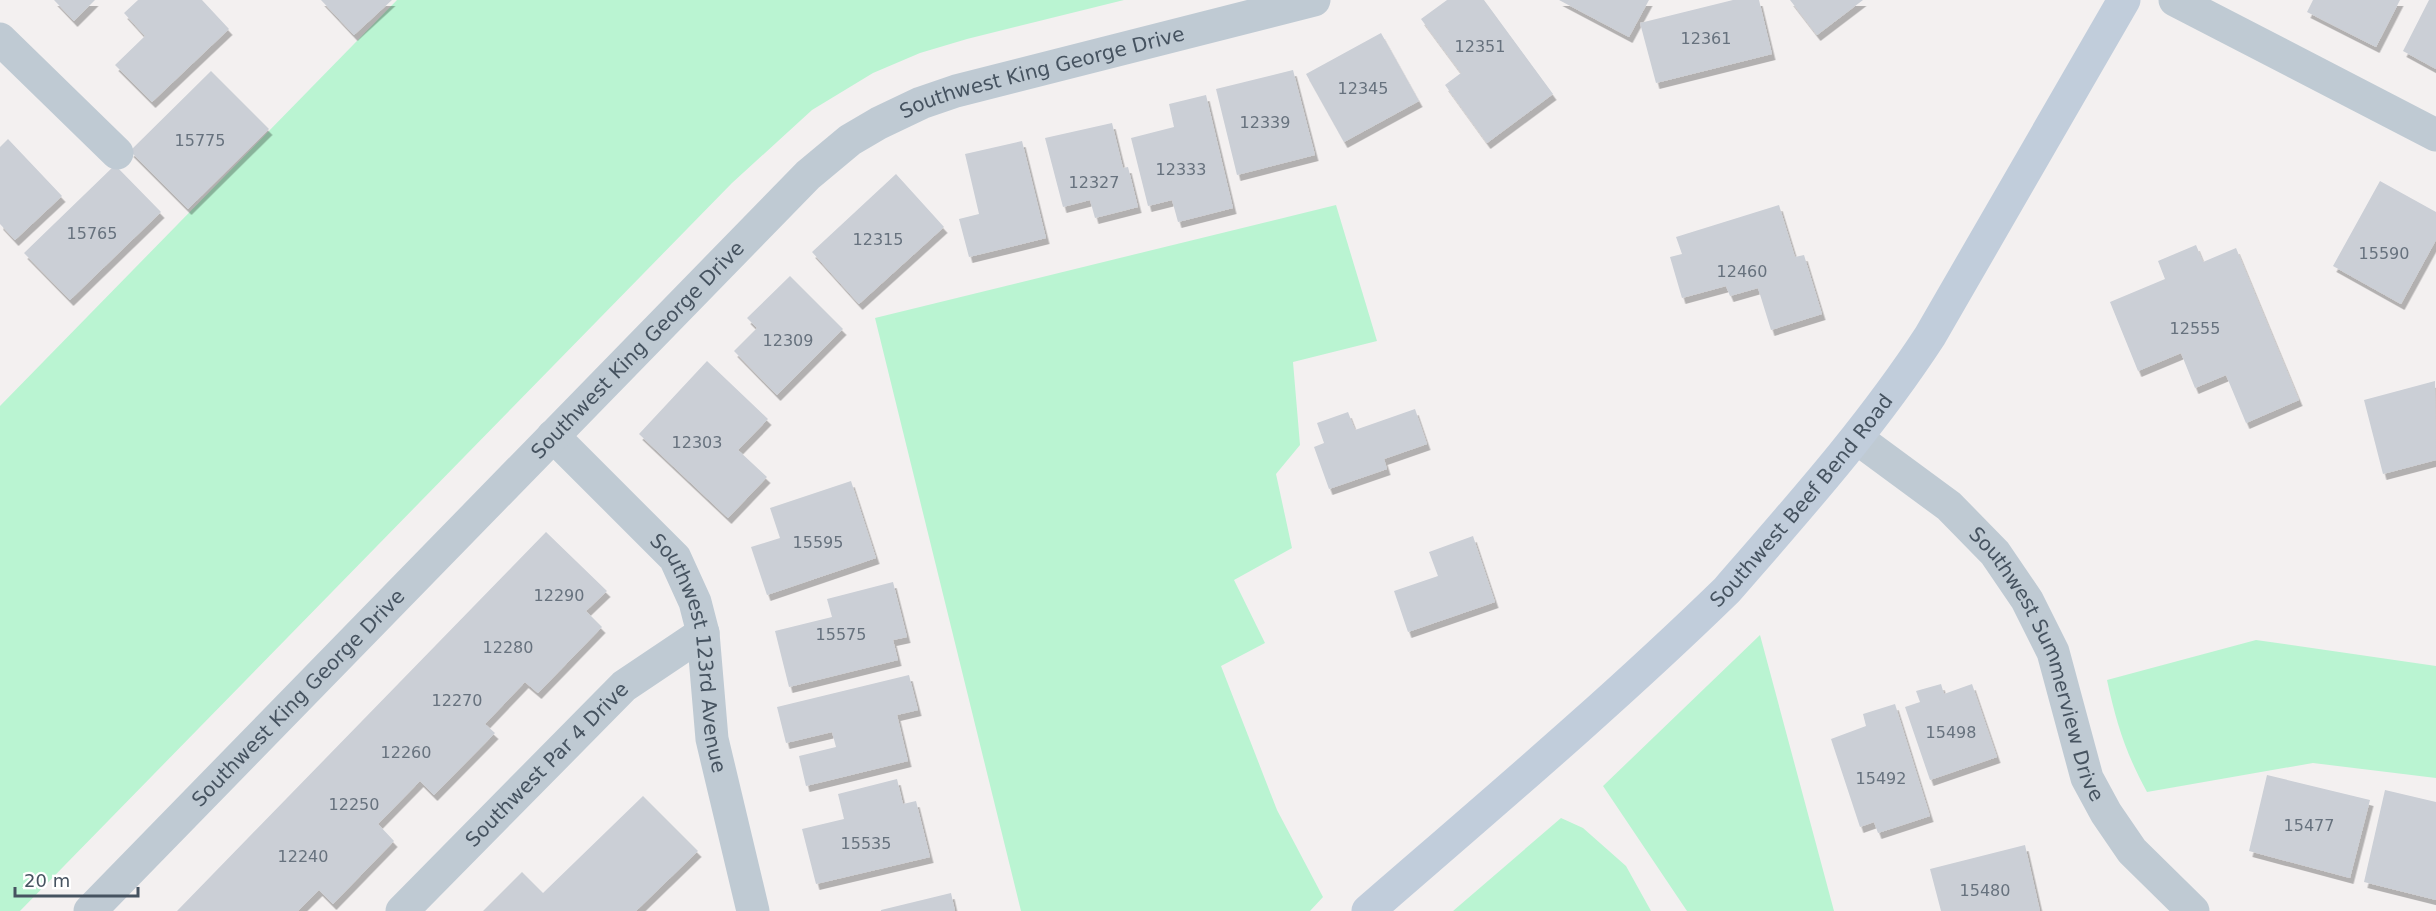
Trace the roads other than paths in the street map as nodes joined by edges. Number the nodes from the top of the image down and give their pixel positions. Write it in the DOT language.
graph roads {
  1 [pos="1314,0"];
  2 [pos="2124,0"];
  3 [pos="2175,0"];
  4 [pos="0,39"];
  5 [pos="2436,135"];
  6 [pos="117,153"];
  7 [pos="553,436"];
  8 [pos="1858,439"];
  9 [pos="703,633"];
  10 [pos="90,911"];
  11 [pos="402,911"];
  12 [pos="753,911"];
  13 [pos="1368,911"];
  14 [pos="2193,911"];
  1 -- 7 [label="street, Southwest King George Drive"];
  2 -- 8 [label="main road, Southwest Beef Bend Road"];
  3 -- 5 [label="street"];
  4 -- 6 [label="street"];
  7 -- 9 [label="street, Southwest 123rd Avenue"];
  7 -- 10 [label="street, Southwest King George Drive"];
  8 -- 13 [label="main road, Southwest Beef Bend Road"];
  8 -- 14 [label="street, Southwest Summerview Drive"];
  9 -- 11 [label="street, Southwest Par 4 Drive"];
  9 -- 12 [label="street, Southwest 123rd Avenue"];
}
